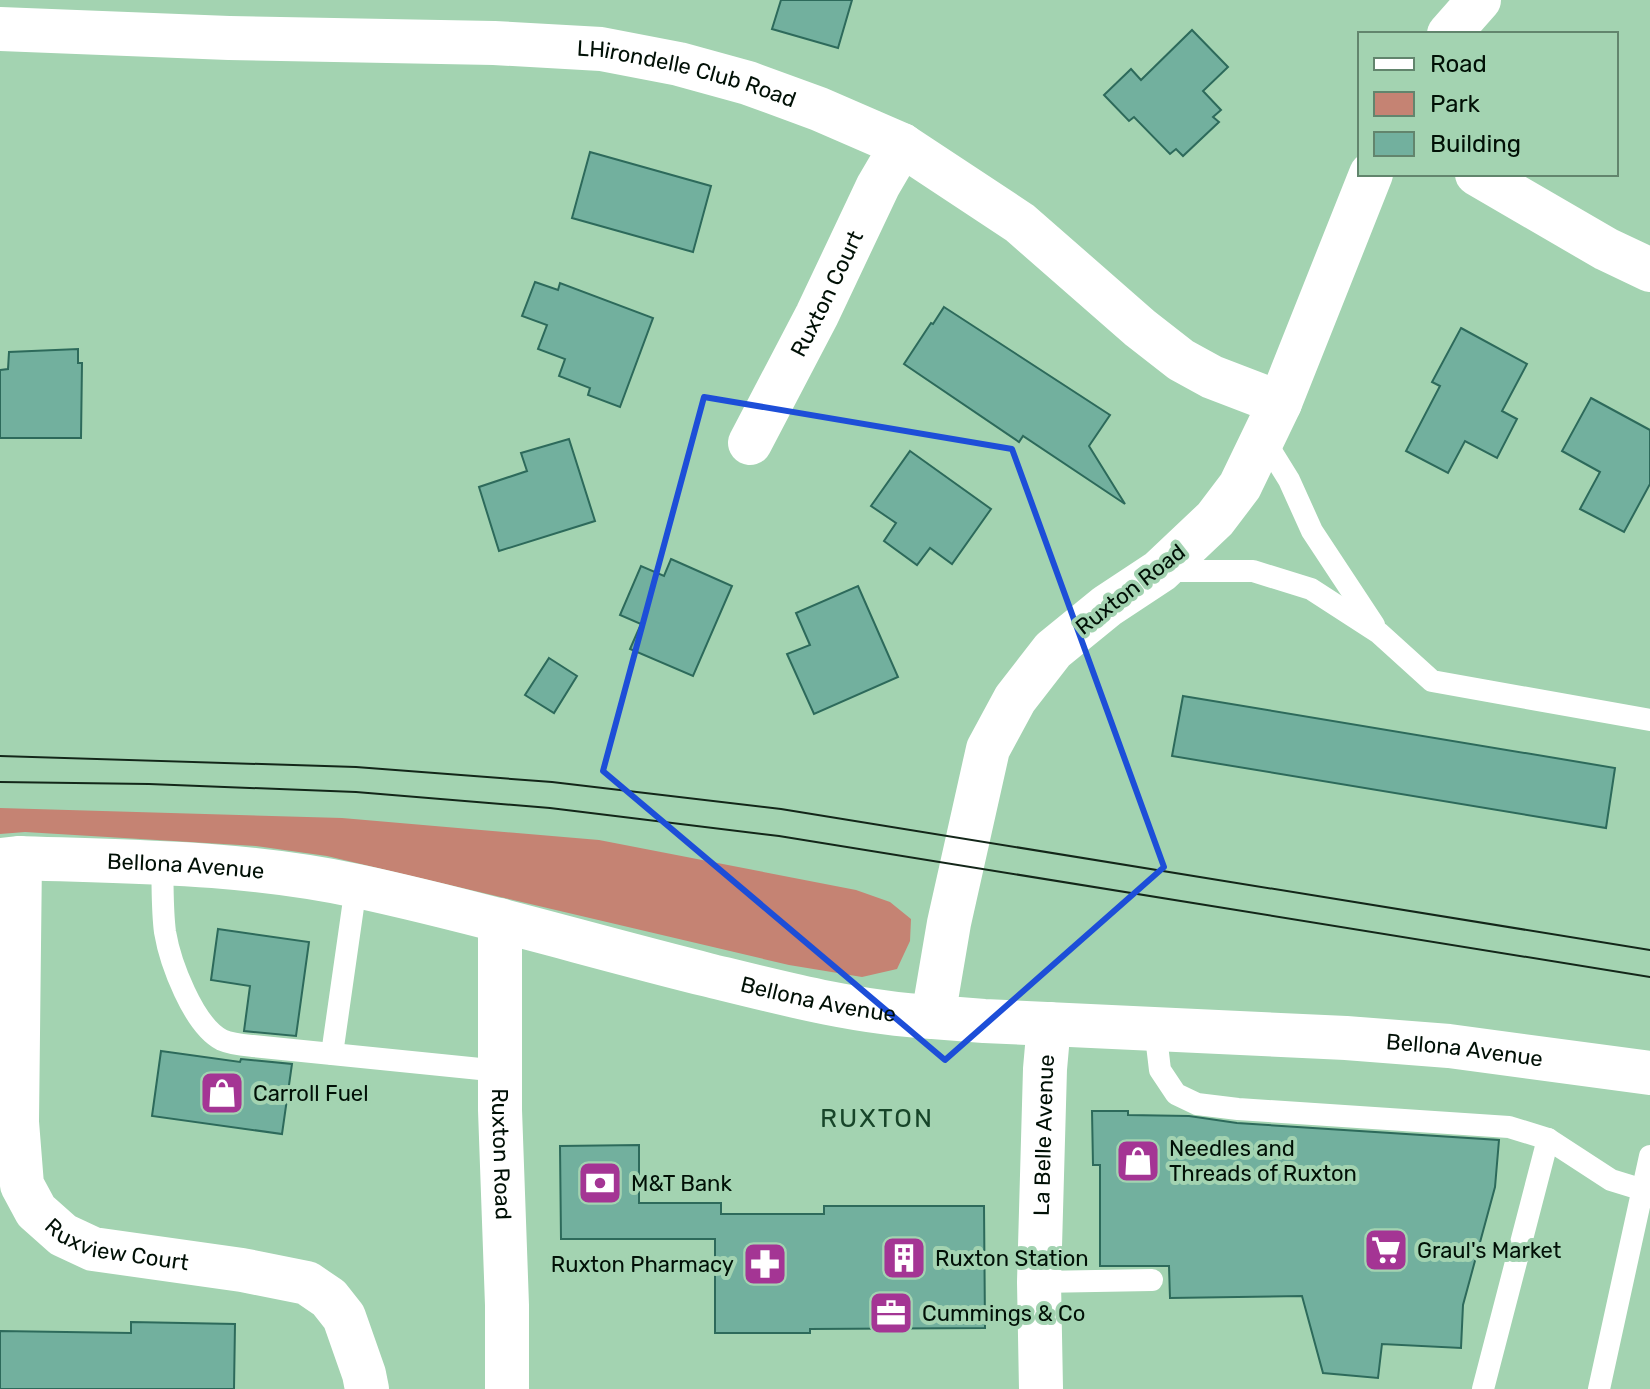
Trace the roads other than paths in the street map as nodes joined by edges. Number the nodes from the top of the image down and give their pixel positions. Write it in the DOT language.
graph roads {
  1 [pos="1479,0"];
  2 [pos="0,29"];
  3 [pos="1451,32"];
  4 [pos="902,145"];
  5 [pos="1370,176"];
  6 [pos="1480,176"];
  7 [pos="1650,270"];
  8 [pos="1271,420"];
  9 [pos="750,443"];
  10 [pos="1160,571"];
  11 [pos="1379,633"];
  12 [pos="1650,720"];
  13 [pos="10,859"];
  14 [pos="162,863"];
  15 [pos="356,886"];
  16 [pos="500,920"];
  17 [pos="9,986"];
  18 [pos="933,1017"];
  19 [pos="1049,1024"];
  20 [pos="1155,1028"];
  21 [pos="332,1054"];
  22 [pos="500,1071"];
  23 [pos="1650,1073"];
  24 [pos="1548,1139"];
  25 [pos="1650,1156"];
  26 [pos="1646,1192"];
  27 [pos="1152,1280"];
  28 [pos="1039,1282"];
  29 [pos="367,1389"];
  30 [pos="507,1389"];
  31 [pos="1041,1389"];
  32 [pos="1483,1389"];
  33 [pos="1599,1389"];
  1 -- 3 [label="street"];
  2 -- 4 [label="street, LHirondelle Club Road"];
  4 -- 8 [label="street, LHirondelle Club Road"];
  4 -- 9 [label="street, Ruxton Court"];
  5 -- 8 [label="street, Ruxton Road"];
  6 -- 7 [label="street"];
  8 -- 10 [label="street, Ruxton Road"];
  8 -- 11 [label="lane"];
  10 -- 11 [label="lane"];
  10 -- 18 [label="street, Ruxton Road"];
  11 -- 12 [label="lane"];
  13 -- 14 [label="street, Bellona Avenue"];
  13 -- 17 [label="street, Ruxview Court"];
  14 -- 15 [label="street, Bellona Avenue"];
  14 -- 21 [label="lane"];
  15 -- 16 [label="street, Bellona Avenue"];
  15 -- 21 [label="lane"];
  16 -- 18 [label="street, Bellona Avenue"];
  16 -- 22 [label="street, Ruxton Road"];
  17 -- 29 [label="street, Ruxview Court"];
  18 -- 19 [label="street, Bellona Avenue"];
  19 -- 20 [label="street, Bellona Avenue"];
  19 -- 28 [label="street, La Belle Avenue"];
  20 -- 23 [label="street, Bellona Avenue"];
  20 -- 24 [label="lane"];
  21 -- 22 [label="lane"];
  22 -- 30 [label="street, Ruxton Road"];
  24 -- 26 [label="lane"];
  24 -- 32 [label="lane"];
  25 -- 26 [label="lane"];
  26 -- 33 [label="lane"];
  27 -- 28 [label="lane"];
  28 -- 31 [label="street, La Belle Avenue"];
}
